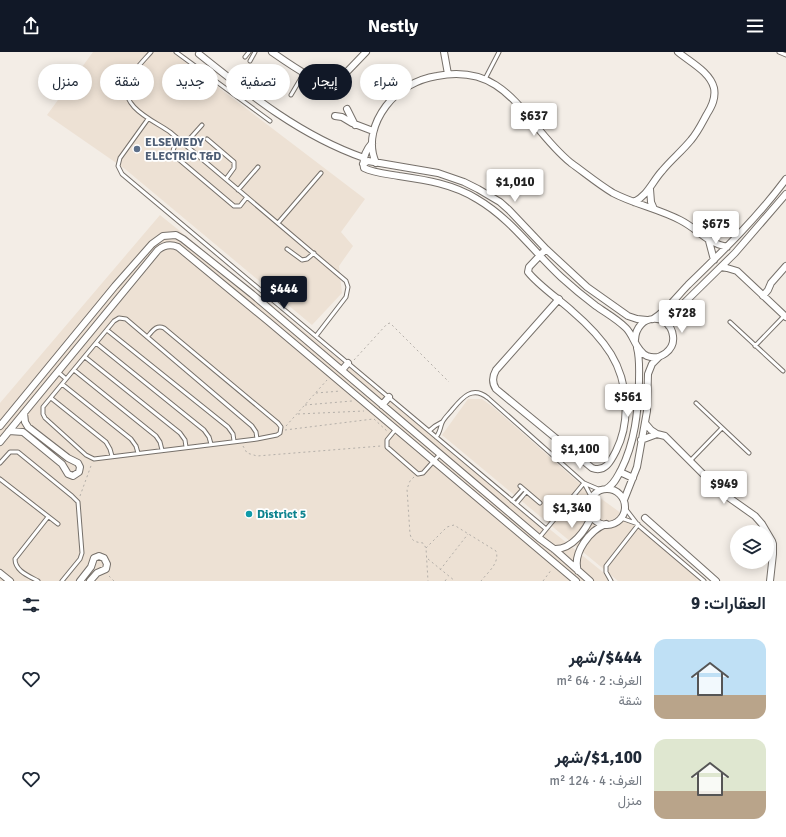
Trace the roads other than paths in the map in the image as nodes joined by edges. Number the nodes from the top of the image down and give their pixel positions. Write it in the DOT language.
graph roads {
  1 [pos="151,52"];
  2 [pos="176,52"];
  3 [pos="249,52"];
  4 [pos="255,52"];
  5 [pos="272,52"];
  6 [pos="366,52"];
  7 [pos="444,52"];
  8 [pos="499,52"];
  9 [pos="678,52"];
  10 [pos="779,52"];
  11 [pos="199,54"];
  12 [pos="786,55"];
  13 [pos="245,57"];
  14 [pos="250,61"];
  15 [pos="352,67"];
  16 [pos="298,69"];
  17 [pos="448,74"];
  18 [pos="485,79"];
  19 [pos="298,83"];
  20 [pos="290,95"];
  21 [pos="347,109"];
  22 [pos="335,116"];
  23 [pos="148,119"];
  24 [pos="270,121"];
  25 [pos="202,125"];
  26 [pos="355,125"];
  27 [pos="373,131"];
  28 [pos="207,139"];
  29 [pos="179,140"];
  30 [pos="372,143"];
  31 [pos="185,144"];
  32 [pos="363,161"];
  33 [pos="376,162"];
  34 [pos="258,167"];
  35 [pos="321,173"];
  36 [pos="226,179"];
  37 [pos="786,179"];
  38 [pos="461,180"];
  39 [pos="458,189"];
  40 [pos="650,189"];
  41 [pos="238,190"];
  42 [pos="786,194"];
  43 [pos="247,197"];
  44 [pos="634,202"];
  45 [pos="654,209"];
  46 [pos="755,216"];
  47 [pos="761,222"];
  48 [pos="278,223"];
  49 [pos="709,241"];
  50 [pos="727,247"];
  51 [pos="287,249"];
  52 [pos="546,249"];
  53 [pos="314,253"];
  54 [pos="540,255"];
  55 [pos="732,255"];
  56 [pos="714,260"];
  57 [pos="786,266"];
  58 [pos="721,267"];
  59 [pos="737,271"];
  60 [pos="115,286"];
  61 [pos="124,292"];
  62 [pos="761,294"];
  63 [pos="559,299"];
  64 [pos="276,314"];
  65 [pos="785,317"];
  66 [pos="650,319"];
  67 [pos="269,322"];
  68 [pos="730,322"];
  69 [pos="669,326"];
  70 [pos="107,330"];
  71 [pos="316,336"];
  72 [pos="147,337"];
  73 [pos="636,343"];
  74 [pos="96,344"];
  75 [pos="755,346"];
  76 [pos="85,357"];
  77 [pos="659,357"];
  78 [pos="349,364"];
  79 [pos="74,370"];
  80 [pos="342,370"];
  81 [pos="783,371"];
  82 [pos="58,372"];
  83 [pos="66,379"];
  84 [pos="62,384"];
  85 [pos="639,393"];
  86 [pos="389,397"];
  87 [pos="625,397"];
  88 [pos="50,398"];
  89 [pos="696,403"];
  90 [pos="382,405"];
  91 [pos="626,407"];
  92 [pos="638,408"];
  93 [pos="24,413"];
  94 [pos="442,422"];
  95 [pos="645,423"];
  96 [pos="0,426"];
  97 [pos="722,428"];
  98 [pos="396,429"];
  99 [pos="9,431"];
  100 [pos="429,431"];
  101 [pos="657,434"];
  102 [pos="257,438"];
  103 [pos="436,438"];
  104 [pos="641,440"];
  105 [pos="234,441"];
  106 [pos="0,442"];
  107 [pos="211,444"];
  108 [pos="186,447"];
  109 [pos="162,450"];
  110 [pos="138,453"];
  111 [pos="749,453"];
  112 [pos="440,454"];
  113 [pos="629,454"];
  114 [pos="112,456"];
  115 [pos="638,457"];
  116 [pos="434,461"];
  117 [pos="690,461"];
  118 [pos="0,463"];
  119 [pos="620,472"];
  120 [pos="633,478"];
  121 [pos="0,479"];
  122 [pos="584,483"];
  123 [pos="476,484"];
  124 [pos="605,489"];
  125 [pos="470,492"];
  126 [pos="526,492"];
  127 [pos="592,498"];
  128 [pos="624,500"];
  129 [pos="512,501"];
  130 [pos="540,503"];
  131 [pos="516,504"];
  132 [pos="625,508"];
  133 [pos="592,515"];
  134 [pos="48,517"];
  135 [pos="621,518"];
  136 [pos="645,518"];
  137 [pos="58,524"];
  138 [pos="606,524"];
  139 [pos="638,524"];
  140 [pos="546,529"];
  141 [pos="539,538"];
  142 [pos="554,549"];
  143 [pos="578,571"];
  144 [pos="0,573"];
  145 [pos="10,581"];
  146 [pos="38,581"];
  147 [pos="62,581"];
  148 [pos="80,581"];
  149 [pos="90,581"];
  150 [pos="576,581"];
  151 [pos="590,581"];
  152 [pos="610,581"];
  153 [pos="704,581"];
  154 [pos="716,581"];
  155 [pos="770,581"];
  1 -- 23 [label="lane"];
  2 -- 24 [label="lane"];
  3 -- 13 [label="lane"];
  4 -- 14 [label="lane"];
  5 -- 16 [label="street"];
  6 -- 15 [label="street"];
  7 -- 17 [label="street"];
  8 -- 18 [label="lane"];
  9 -- 40 [label="street"];
  10 -- 12 [label="lane"];
  11 -- 32 [label="street"];
  17 -- 18 [label="street"];
  17 -- 27 [label="street"];
  18 -- 44 [label="street"];
  19 -- 20 [label="lane"];
  21 -- 26 [label="street"];
  22 -- 26 [label="street"];
  23 -- 29 [label="lane"];
  23 -- 71 [label="lane"];
  25 -- 31 [label="lane"];
  26 -- 27 [label="street"];
  27 -- 30 [label="street"];
  28 -- 36 [label="lane"];
  29 -- 31 [label="lane"];
  29 -- 43 [label="lane"];
  30 -- 32 [label="street"];
  30 -- 33 [label="street"];
  31 -- 36 [label="lane"];
  32 -- 33 [label="street"];
  32 -- 39 [label="street"];
  33 -- 38 [label="street"];
  34 -- 41 [label="lane"];
  35 -- 48 [label="lane"];
  36 -- 41 [label="lane"];
  37 -- 46 [label="street"];
  38 -- 39 [label="street"];
  38 -- 52 [label="street"];
  39 -- 54 [label="street"];
  40 -- 44 [label="street"];
  40 -- 45 [label="street"];
  41 -- 43 [label="lane"];
  42 -- 47 [label="street"];
  43 -- 48 [label="lane"];
  44 -- 45 [label="street"];
  45 -- 49 [label="street"];
  46 -- 47 [label="street"];
  46 -- 50 [label="street"];
  47 -- 55 [label="street"];
  48 -- 53 [label="lane"];
  49 -- 50 [label="street"];
  49 -- 56 [label="street"];
  50 -- 56 [label="street"];
  51 -- 53 [label="lane"];
  52 -- 54 [label="street"];
  52 -- 66 [label="street"];
  53 -- 71 [label="lane"];
  54 -- 63 [label="street"];
  54 -- 73 [label="street"];
  55 -- 58 [label="street"];
  55 -- 59 [label="street"];
  56 -- 66 [label="street"];
  57 -- 62 [label="street"];
  58 -- 59 [label="street"];
  58 -- 69 [label="street"];
  59 -- 62 [label="street"];
  60 -- 61 [label="street"];
  60 -- 64 [label="street"];
  60 -- 96 [label="street"];
  61 -- 67 [label="street"];
  61 -- 82 [label="street"];
  62 -- 65 [label="street"];
  63 -- 87 [label="street"];
  63 -- 91 [label="street"];
  64 -- 67 [label="street"];
  64 -- 80 [label="street"];
  65 -- 75 [label="lane"];
  66 -- 69 [label="street"];
  66 -- 73 [label="street"];
  67 -- 98 [label="street"];
  68 -- 75 [label="lane"];
  69 -- 77 [label="street"];
  70 -- 72 [label="lane"];
  70 -- 74 [label="lane"];
  70 -- 105 [label="lane"];
  71 -- 78 [label="lane"];
  72 -- 102 [label="lane"];
  72 -- 102 [label="lane"];
  73 -- 77 [label="street"];
  73 -- 85 [label="street"];
  74 -- 76 [label="lane"];
  74 -- 107 [label="lane"];
  75 -- 81 [label="lane"];
  76 -- 79 [label="lane"];
  76 -- 108 [label="lane"];
  77 -- 95 [label="street"];
  78 -- 80 [label="street"];
  78 -- 86 [label="lane"];
  79 -- 83 [label="lane"];
  79 -- 109 [label="lane"];
  80 -- 90 [label="street"];
  82 -- 83 [label="lane"];
  82 -- 93 [label="street"];
  83 -- 84 [label="lane"];
  84 -- 88 [label="lane"];
  84 -- 110 [label="lane"];
  85 -- 87 [label="street"];
  85 -- 92 [label="street"];
  86 -- 90 [label="street"];
  86 -- 100 [label="lane"];
  87 -- 91 [label="street"];
  88 -- 114 [label="lane"];
  88 -- 114 [label="lane"];
  89 -- 97 [label="lane"];
  90 -- 112 [label="street"];
  91 -- 92 [label="street"];
  92 -- 113 [label="street"];
  93 -- 99 [label="street"];
  93 -- 99 [label="street"];
  94 -- 100 [label="lane"];
  94 -- 103 [label="lane"];
  94 -- 122 [label="lane"];
  95 -- 101 [label="street"];
  95 -- 104 [label="street"];
  97 -- 111 [label="lane"];
  97 -- 117 [label="lane"];
  98 -- 116 [label="street"];
  98 -- 116 [label="lane"];
  99 -- 106 [label="street"];
  100 -- 103 [label="lane"];
  101 -- 104 [label="street"];
  101 -- 117 [label="street"];
  102 -- 105 [label="lane"];
  103 -- 129 [label="lane"];
  104 -- 115 [label="street"];
  105 -- 107 [label="lane"];
  107 -- 108 [label="lane"];
  108 -- 109 [label="lane"];
  109 -- 110 [label="lane"];
  110 -- 114 [label="lane"];
  112 -- 116 [label="lane"];
  112 -- 123 [label="street"];
  113 -- 115 [label="street"];
  113 -- 119 [label="street"];
  115 -- 120 [label="street"];
  116 -- 125 [label="street"];
  117 -- 155 [label="street"];
  118 -- 147 [label="lane"];
  119 -- 120 [label="street"];
  119 -- 124 [label="street"];
  120 -- 128 [label="street"];
  121 -- 134 [label="lane"];
  122 -- 124 [label="lane"];
  122 -- 127 [label="lane"];
  122 -- 140 [label="lane"];
  123 -- 125 [label="street"];
  123 -- 141 [label="street"];
  124 -- 127 [label="street"];
  124 -- 128 [label="street"];
  125 -- 150 [label="street"];
  126 -- 129 [label="lane"];
  126 -- 130 [label="lane"];
  126 -- 131 [label="lane"];
  127 -- 133 [label="street"];
  128 -- 132 [label="street"];
  129 -- 131 [label="lane"];
  131 -- 140 [label="lane"];
  132 -- 135 [label="street"];
  132 -- 139 [label="lane"];
  133 -- 138 [label="street"];
  133 -- 142 [label="street"];
  134 -- 137 [label="lane"];
  134 -- 146 [label="lane"];
  135 -- 138 [label="street"];
  135 -- 139 [label="lane"];
  136 -- 154 [label="street"];
  138 -- 143 [label="street"];
  139 -- 152 [label="lane"];
  139 -- 153 [label="lane"];
  140 -- 141 [label="lane"];
  141 -- 142 [label="street"];
  142 -- 143 [label="street"];
  143 -- 151 [label="street"];
  144 -- 145 [label="street"];
  148 -- 149 [label="street"];
}
